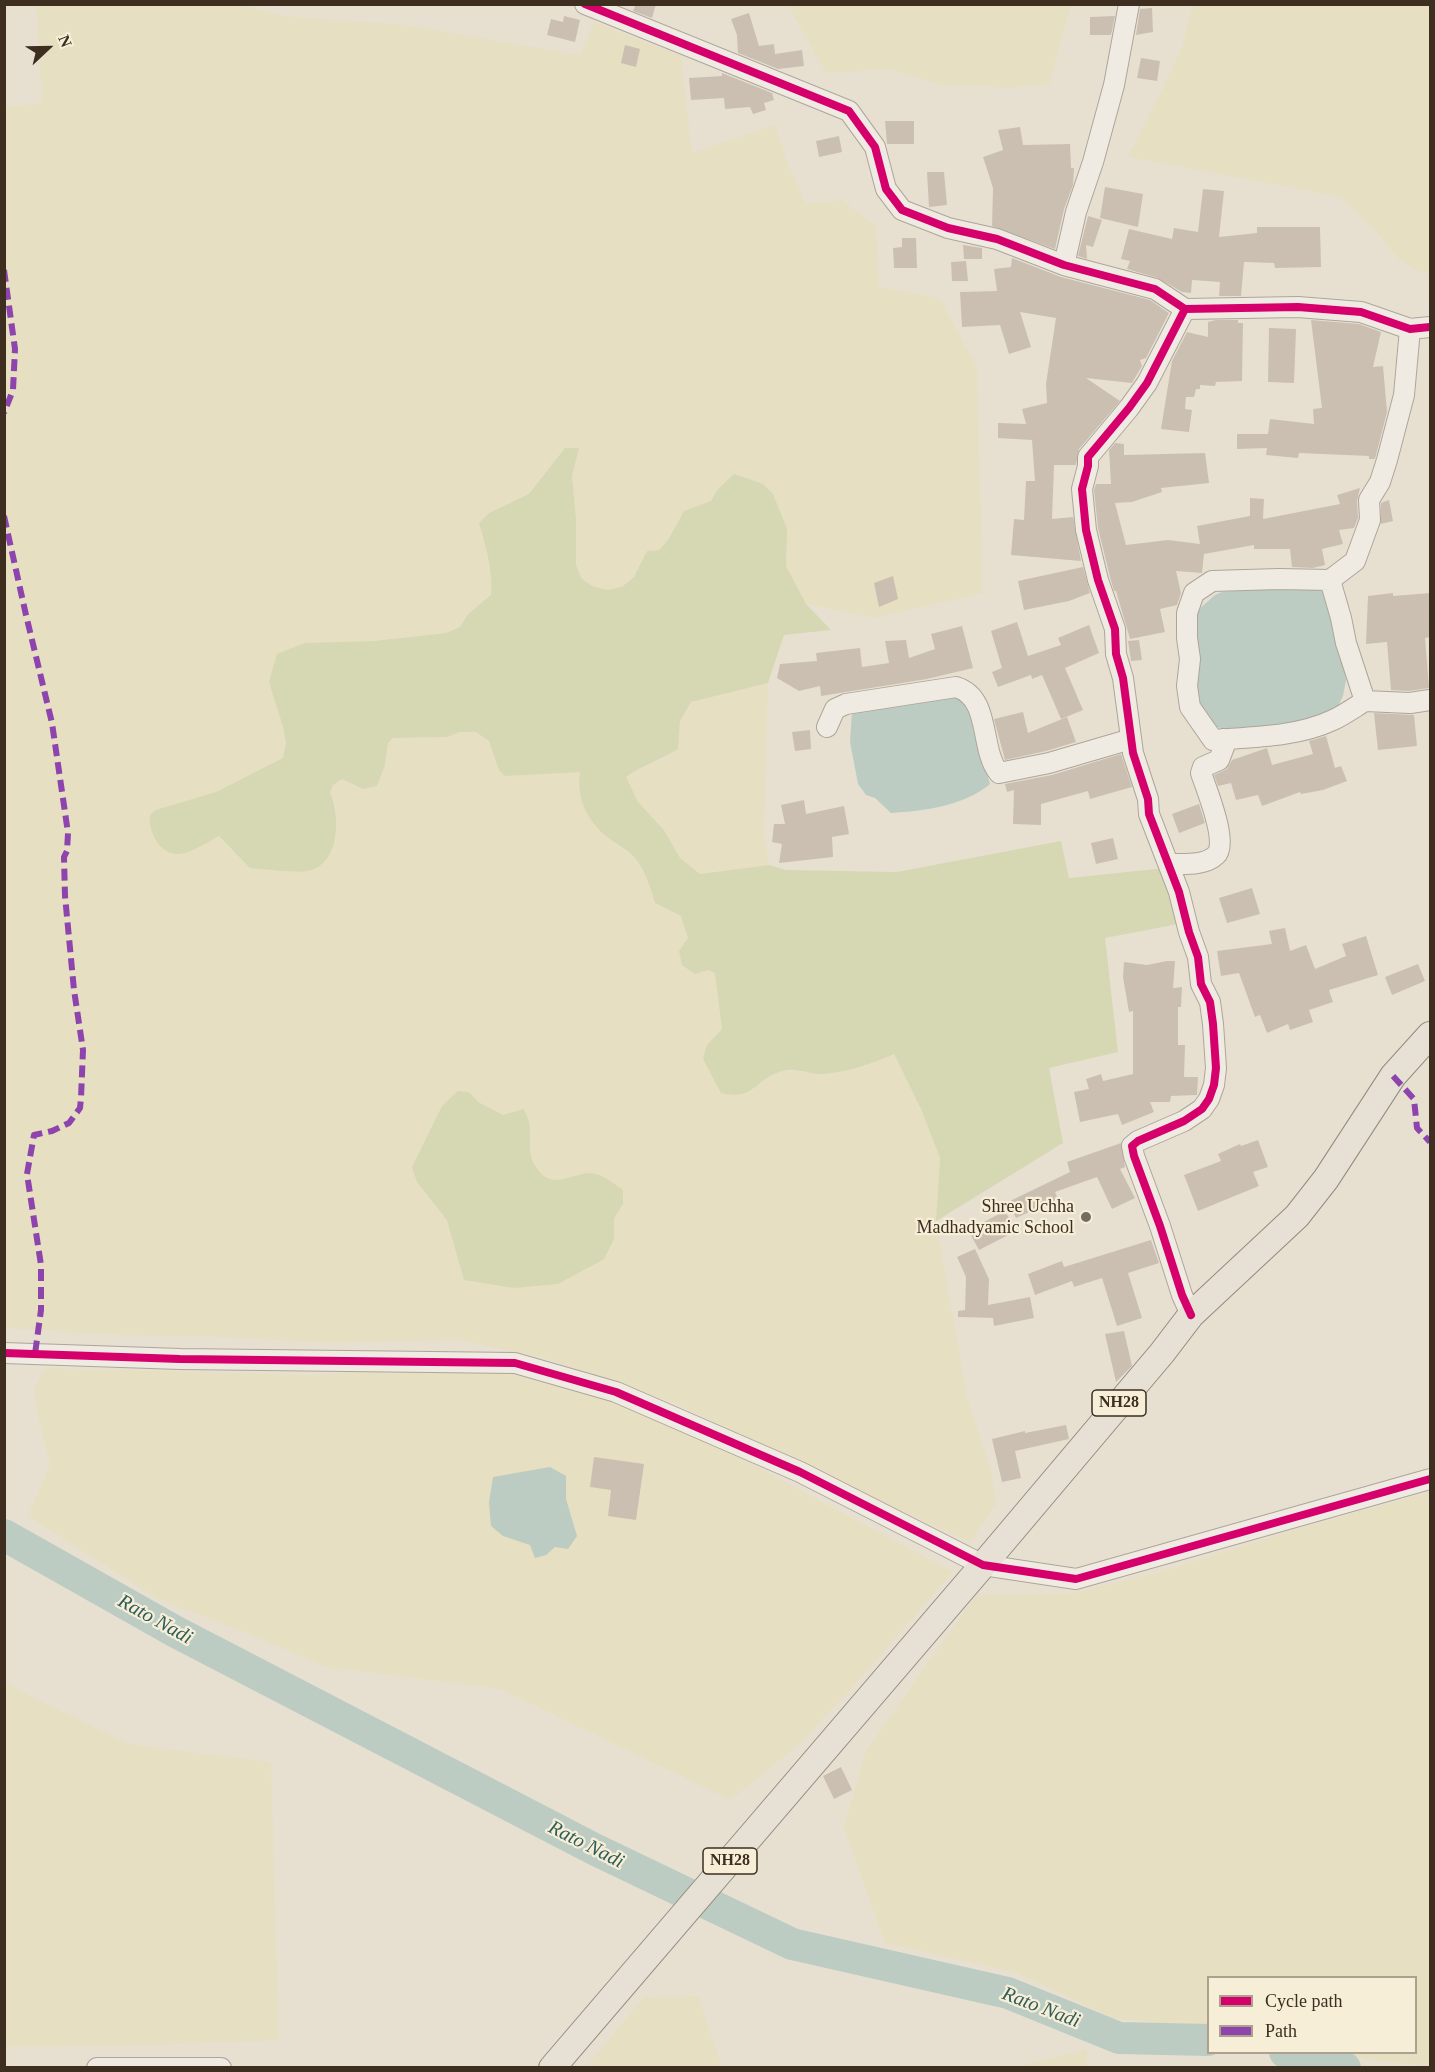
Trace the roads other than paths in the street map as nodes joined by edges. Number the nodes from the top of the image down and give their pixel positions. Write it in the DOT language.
graph roads {
  1 [pos="585,4"];
  2 [pos="1129,4"];
  3 [pos="1064,265"];
  4 [pos="1185,309"];
  5 [pos="1431,327"];
  6 [pos="1410,329"];
  7 [pos="1330,580"];
  8 [pos="1365,700"];
  9 [pos="1431,700"];
  10 [pos="827,727"];
  11 [pos="1131,739"];
  12 [pos="1223,739"];
  13 [pos="1170,864"];
  14 [pos="1431,1035"];
  15 [pos="1191,1315"];
  16 [pos="4,1353"];
  17 [pos="1431,1479"];
  18 [pos="983,1565"];
  19 [pos="97,2067"];
  20 [pos="221,2067"];
  21 [pos="552,2067"];
  1 -- 3 [label="street"];
  2 -- 3 [label="street"];
  3 -- 4 [label="street"];
  4 -- 6 [label="street"];
  4 -- 11 [label="street"];
  5 -- 6 [label="street"];
  6 -- 7 [label="street"];
  7 -- 8 [label="street"];
  7 -- 12 [label="street"];
  8 -- 9 [label="street"];
  8 -- 12 [label="street"];
  10 -- 11 [label="street"];
  11 -- 13 [label="street"];
  12 -- 13 [label="street"];
  13 -- 15 [label="street"];
  14 -- 15 [label="main road, NH28"];
  15 -- 18 [label="main road, NH28"];
  16 -- 18 [label="street"];
  17 -- 18 [label="street"];
  18 -- 21 [label="main road, NH28"];
  19 -- 20 [label="street"];
}
